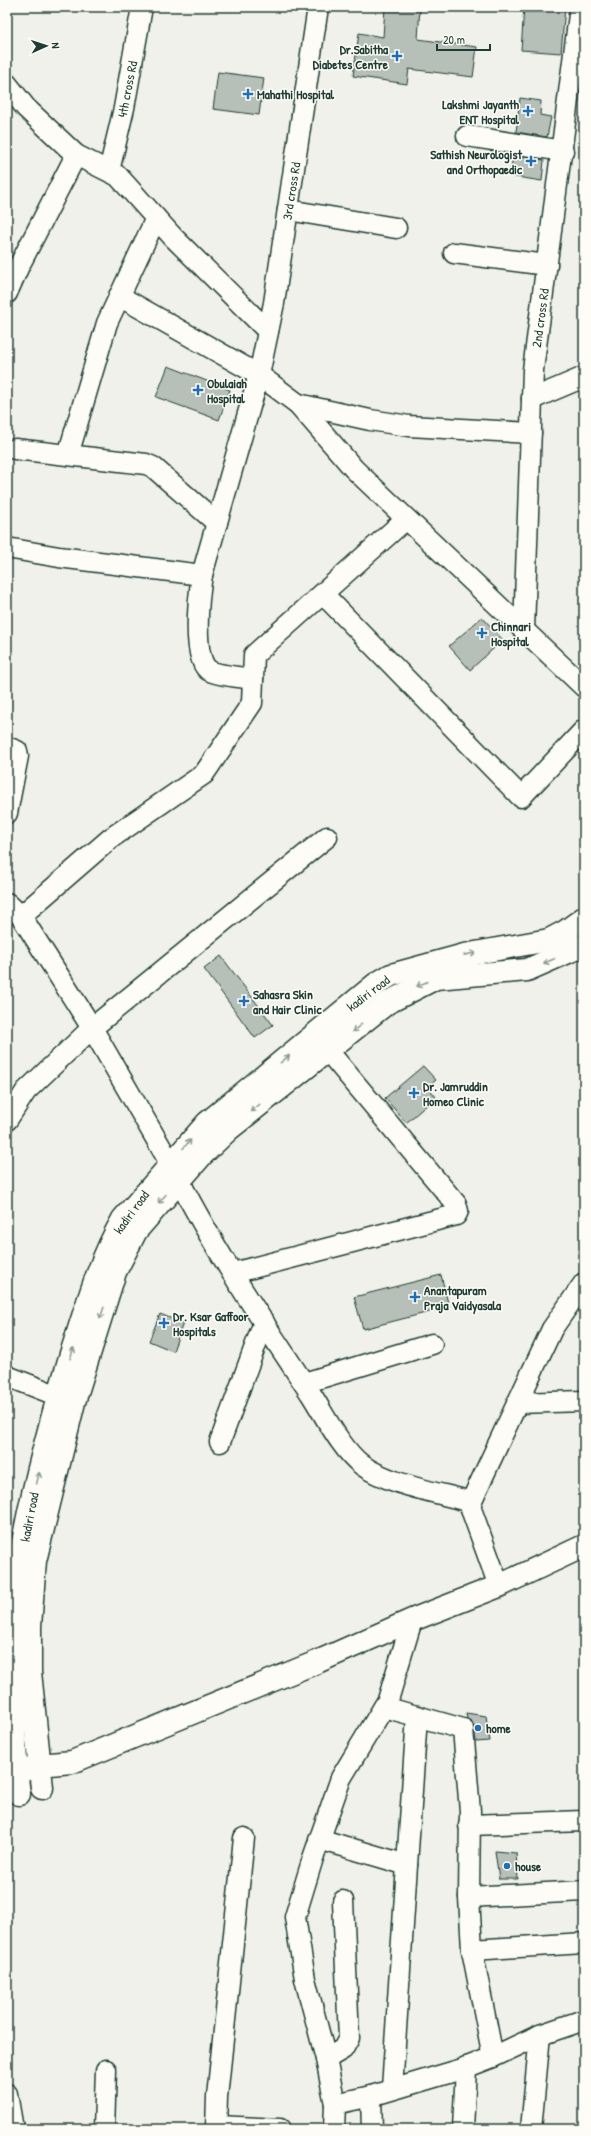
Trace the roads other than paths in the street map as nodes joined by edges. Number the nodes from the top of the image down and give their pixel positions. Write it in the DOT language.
graph roads {
  1 [pos="142,7"];
  2 [pos="318,7"];
  3 [pos="580,7"];
  4 [pos="7,84"];
  5 [pos="467,136"];
  6 [pos="562,151"];
  7 [pos="76,155"];
  8 [pos="109,171"];
  9 [pos="288,210"];
  10 [pos="156,218"];
  11 [pos="396,228"];
  12 [pos="454,253"];
  13 [pos="547,265"];
  14 [pos="7,293"];
  15 [pos="119,296"];
  16 [pos="268,330"];
  17 [pos="259,375"];
  18 [pos="584,377"];
  19 [pos="532,399"];
  20 [pos="298,404"];
  21 [pos="531,433"];
  22 [pos="15,449"];
  23 [pos="68,455"];
  24 [pos="406,519"];
  25 [pos="217,523"];
  26 [pos="7,548"];
  27 [pos="202,575"];
  28 [pos="323,594"];
  29 [pos="524,630"];
  30 [pos="253,679"];
  31 [pos="584,687"];
  32 [pos="584,730"];
  33 [pos="7,747"];
  34 [pos="7,813"];
  35 [pos="327,837"];
  36 [pos="7,902"];
  37 [pos="21,916"];
  38 [pos="584,918"];
  39 [pos="584,945"];
  40 [pos="92,1028"];
  41 [pos="328,1051"];
  42 [pos="7,1120"];
  43 [pos="174,1172"];
  44 [pos="233,1273"];
  45 [pos="584,1283"];
  46 [pos="264,1322"];
  47 [pos="432,1344"];
  48 [pos="7,1376"];
  49 [pos="304,1383"];
  50 [pos="66,1399"];
  51 [pos="584,1401"];
  52 [pos="517,1403"];
  53 [pos="220,1442"];
  54 [pos="471,1502"];
  55 [pos="584,1546"];
  56 [pos="499,1586"];
  57 [pos="412,1620"];
  58 [pos="384,1707"];
  59 [pos="417,1716"];
  60 [pos="72,1762"];
  61 [pos="39,1765"];
  62 [pos="11,1774"];
  63 [pos="42,1788"];
  64 [pos="13,1796"];
  65 [pos="584,1821"];
  66 [pos="469,1826"];
  67 [pos="244,1838"];
  68 [pos="319,1839"];
  69 [pos="407,1865"];
  70 [pos="584,1891"];
  71 [pos="469,1897"];
  72 [pos="343,1901"];
  73 [pos="584,1943"];
  74 [pos="472,1950"];
  75 [pos="584,2020"];
  76 [pos="540,2035"];
  77 [pos="493,2057"];
  78 [pos="326,2059"];
  79 [pos="466,2067"];
  80 [pos="106,2070"];
  81 [pos="392,2089"];
  82 [pos="7,2094"];
  83 [pos="371,2096"];
  84 [pos="335,2104"];
  85 [pos="216,2128"];
  86 [pos="13,2129"];
  87 [pos="104,2129"];
  88 [pos="280,2129"];
  89 [pos="334,2129"];
  90 [pos="372,2129"];
  91 [pos="463,2129"];
  92 [pos="531,2129"];
  1 -- 8 [label="street, 4th cross Rd"];
  2 -- 9 [label="street, 3rd cross Rd"];
  3 -- 6 [label="street, 2nd cross Rd"];
  4 -- 7 [label="street"];
  5 -- 6 [label="street"];
  6 -- 13 [label="street, 2nd cross Rd"];
  7 -- 8 [label="street"];
  7 -- 14 [label="street"];
  8 -- 10 [label="street"];
  9 -- 11 [label="street"];
  9 -- 16 [label="street, 3rd cross Rd"];
  10 -- 15 [label="street"];
  10 -- 16 [label="street"];
  12 -- 13 [label="street"];
  13 -- 19 [label="street, 2nd cross Rd"];
  15 -- 17 [label="street"];
  15 -- 23 [label="street"];
  16 -- 17 [label="street, 3rd cross Rd"];
  17 -- 20 [label="street"];
  17 -- 25 [label="street, 3rd cross Rd"];
  18 -- 19 [label="street"];
  19 -- 21 [label="street, 2nd cross Rd"];
  20 -- 21 [label="street"];
  20 -- 24 [label="street"];
  21 -- 29 [label="street, 2nd cross Rd"];
  22 -- 23 [label="street"];
  23 -- 25 [label="street"];
  24 -- 28 [label="street"];
  24 -- 29 [label="street"];
  25 -- 27 [label="street, 3rd cross Rd"];
  26 -- 27 [label="street"];
  27 -- 30 [label="street, 3rd cross Rd"];
  28 -- 30 [label="street"];
  28 -- 32 [label="street"];
  29 -- 31 [label="street"];
  30 -- 37 [label="street"];
  33 -- 34 [label="street"];
  35 -- 40 [label="street"];
  36 -- 37 [label="street"];
  37 -- 40 [label="street"];
  43 -- 38 [label="main road, kadiri road, one-way"];
  39 -- 41 [label="main road, kadiri road, one-way"];
  40 -- 42 [label="street"];
  40 -- 43 [label="street"];
  41 -- 43 [label="main road, kadiri road, one-way"];
  41 -- 44 [label="street"];
  43 -- 44 [label="street"];
  43 -- 50 [label="main road, kadiri road"];
  44 -- 46 [label="street"];
  45 -- 52 [label="street"];
  46 -- 49 [label="street"];
  46 -- 53 [label="street"];
  47 -- 49 [label="street"];
  48 -- 50 [label="street"];
  49 -- 54 [label="street"];
  50 -- 61 [label="main road, kadiri road"];
  62 -- 50 [label="main road, kadiri road, one-way"];
  51 -- 52 [label="street"];
  52 -- 54 [label="street"];
  54 -- 56 [label="street"];
  55 -- 56 [label="main road"];
  56 -- 57 [label="main road"];
  57 -- 58 [label="street"];
  57 -- 60 [label="main road"];
  58 -- 59 [label="street"];
  58 -- 68 [label="street"];
  59 -- 66 [label="street"];
  59 -- 69 [label="street"];
  60 -- 61 [label="main road"];
  60 -- 63 [label="main road"];
  61 -- 62 [label="main road"];
  61 -- 63 [label="main road, kadiri road"];
  62 -- 64 [label="main road, kadiri road"];
  63 -- 64 [label="main road, kadiri road"];
  65 -- 66 [label="street"];
  66 -- 71 [label="street"];
  67 -- 85 [label="street"];
  68 -- 69 [label="street"];
  68 -- 78 [label="street"];
  69 -- 81 [label="street"];
  70 -- 71 [label="street"];
  71 -- 74 [label="street"];
  72 -- 78 [label="street"];
  73 -- 74 [label="street"];
  74 -- 77 [label="street"];
  75 -- 76 [label="street"];
  76 -- 77 [label="street"];
  76 -- 92 [label="street"];
  77 -- 79 [label="street"];
  78 -- 84 [label="street"];
  79 -- 81 [label="street"];
  79 -- 91 [label="street"];
  80 -- 87 [label="street"];
  81 -- 83 [label="street"];
  82 -- 86 [label="street"];
  83 -- 84 [label="street"];
  83 -- 90 [label="street"];
  84 -- 89 [label="street"];
  85 -- 88 [label="street"];
}
